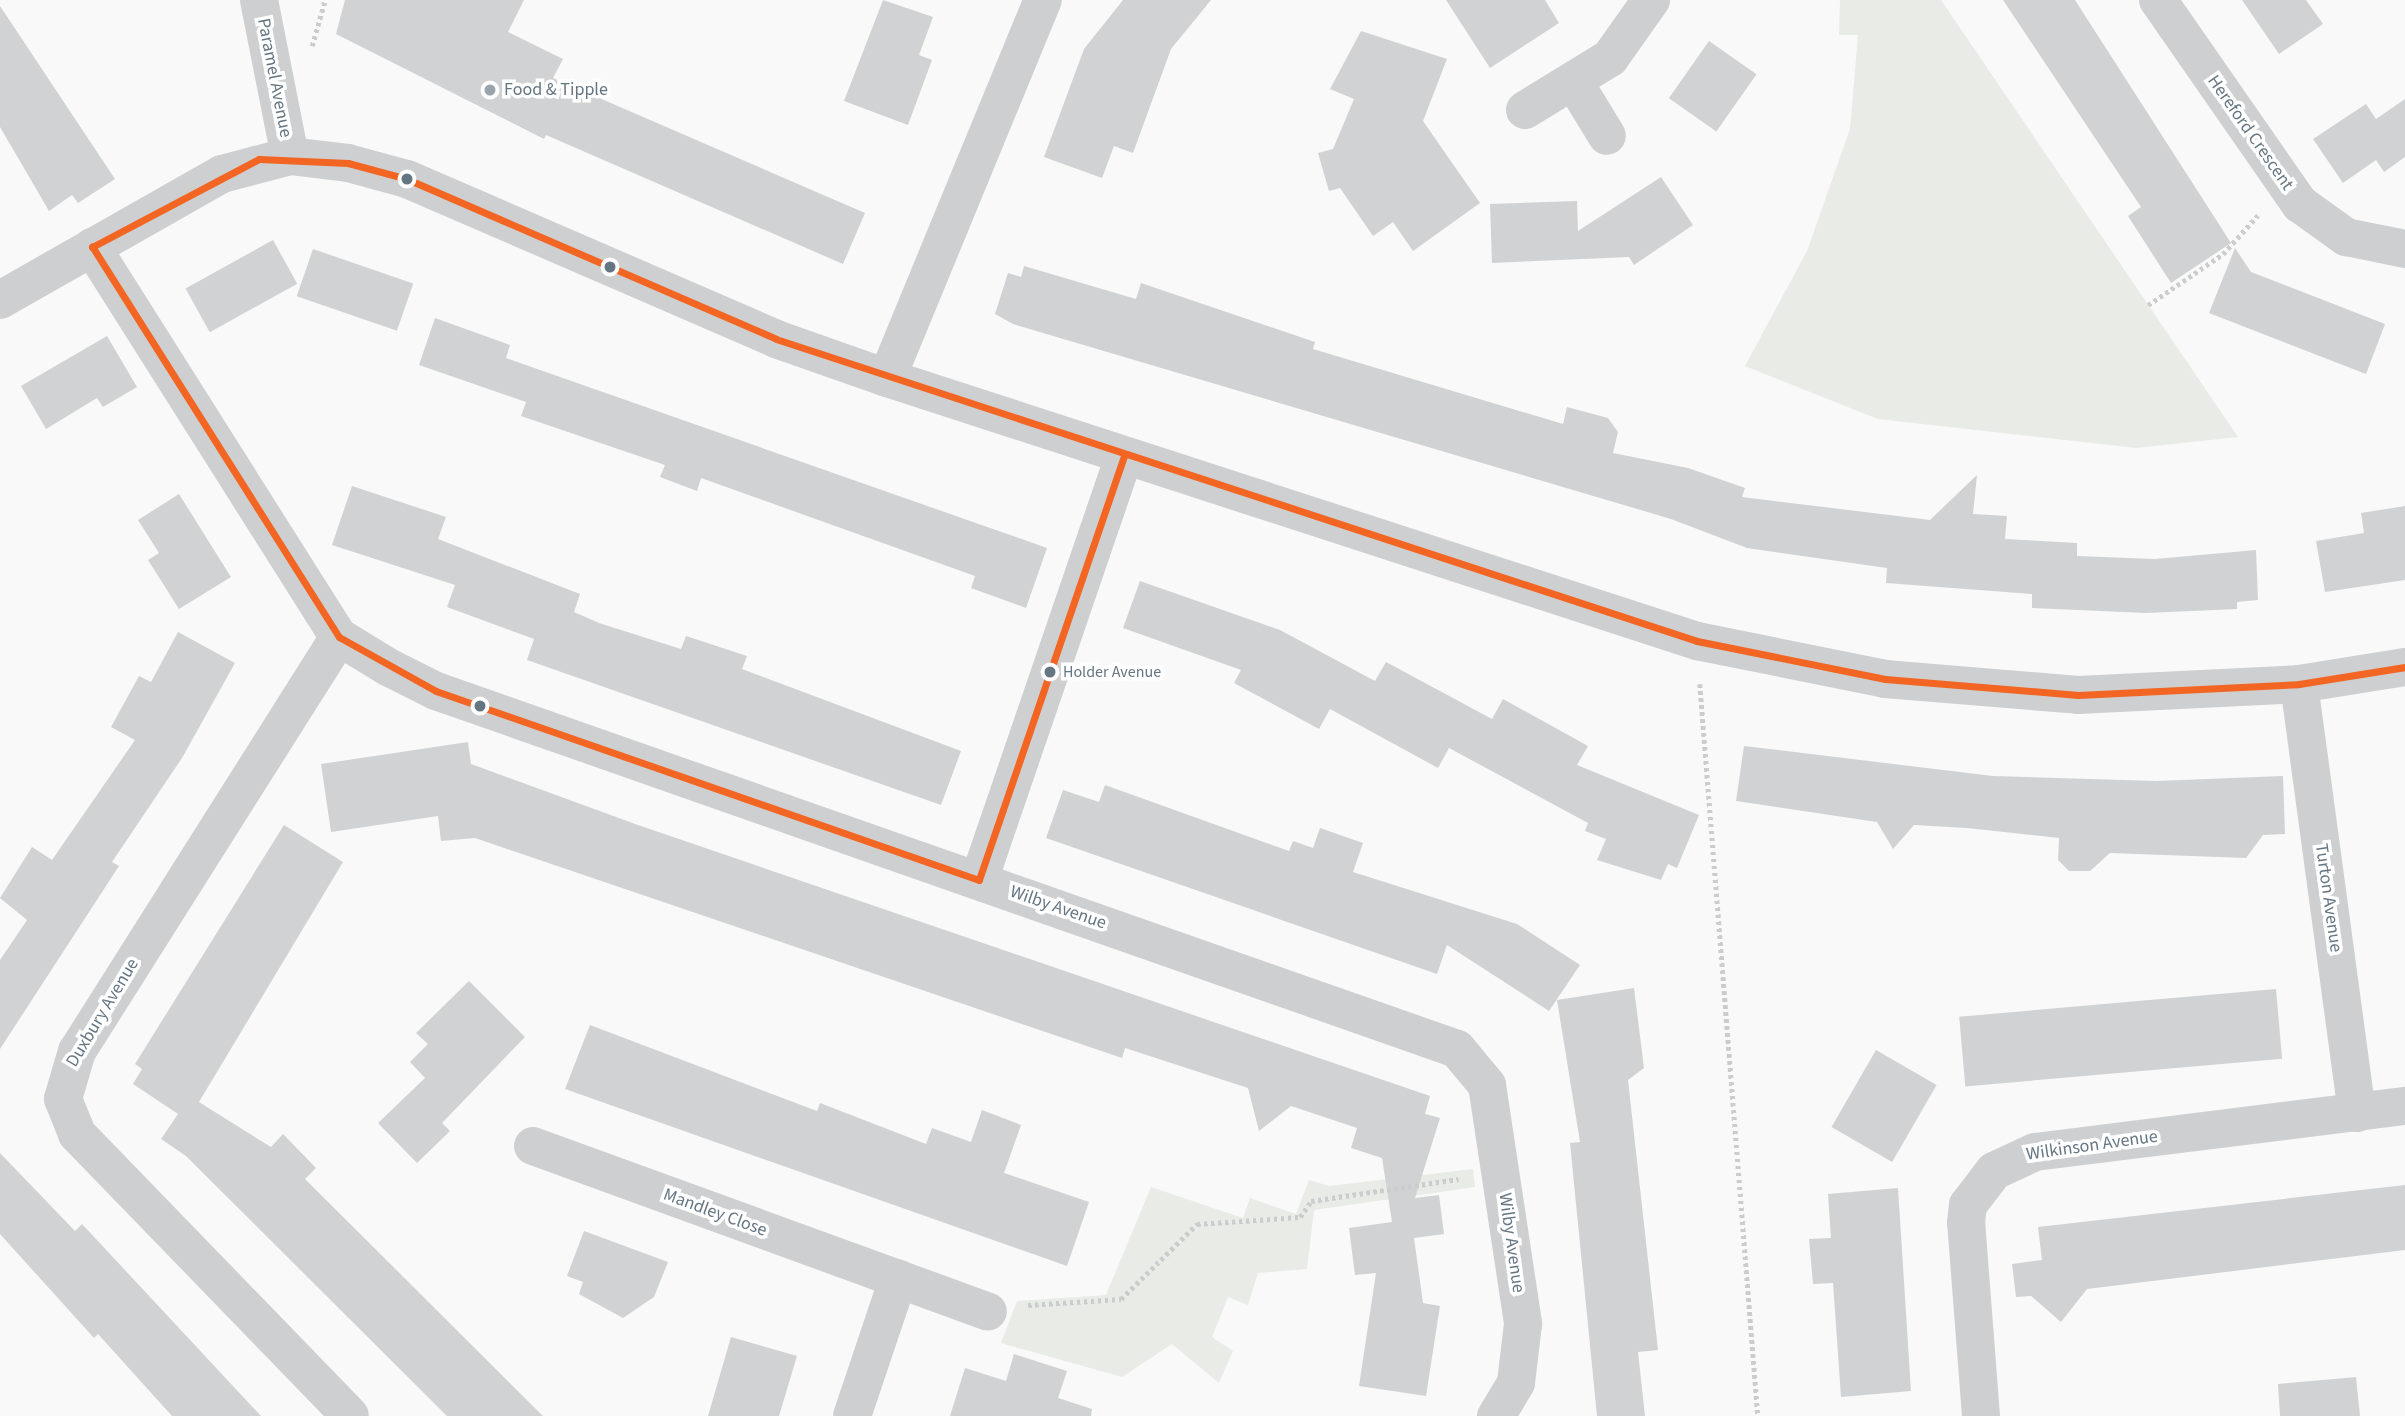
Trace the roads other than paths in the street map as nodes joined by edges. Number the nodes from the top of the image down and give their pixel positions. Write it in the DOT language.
graph roads {
  1 [pos="259,0"];
  2 [pos="1651,0"];
  3 [pos="2158,0"];
  4 [pos="1029,4"];
  5 [pos="1574,82"];
  6 [pos="1525,110"];
  7 [pos="1607,136"];
  8 [pos="290,156"];
  9 [pos="92,247"];
  10 [pos="2405,248"];
  11 [pos="0,300"];
  12 [pos="887,378"];
  13 [pos="1125,456"];
  14 [pos="339,637"];
  15 [pos="2405,667"];
  16 [pos="2299,684"];
  17 [pos="979,880"];
  18 [pos="2405,1106"];
  19 [pos="2357,1113"];
  20 [pos="533,1146"];
  21 [pos="898,1279"];
  22 [pos="988,1312"];
  23 [pos="351,1416"];
  24 [pos="852,1416"];
  25 [pos="1496,1416"];
  26 [pos="1981,1416"];
  1 -- 8 [label="street, Paramel Avenue"];
  2 -- 5 [label="street"];
  3 -- 10 [label="street, Hereford Crescent"];
  4 -- 12 [label="street"];
  5 -- 6 [label="street"];
  5 -- 7 [label="street"];
  8 -- 9 [label="street"];
  8 -- 12 [label="street"];
  9 -- 11 [label="street"];
  9 -- 14 [label="street, Wilby Avenue"];
  12 -- 13 [label="street"];
  13 -- 16 [label="street"];
  13 -- 17 [label="street"];
  14 -- 17 [label="street, Wilby Avenue"];
  14 -- 23 [label="street, Duxbury Avenue"];
  15 -- 16 [label="street"];
  16 -- 19 [label="street, Turton Avenue"];
  17 -- 25 [label="street, Wilby Avenue"];
  18 -- 19 [label="street, Wilkinson Avenue"];
  19 -- 26 [label="street, Wilkinson Avenue"];
  20 -- 21 [label="street, Mandley Close"];
  21 -- 22 [label="street, Mandley Close"];
  21 -- 24 [label="street"];
}
